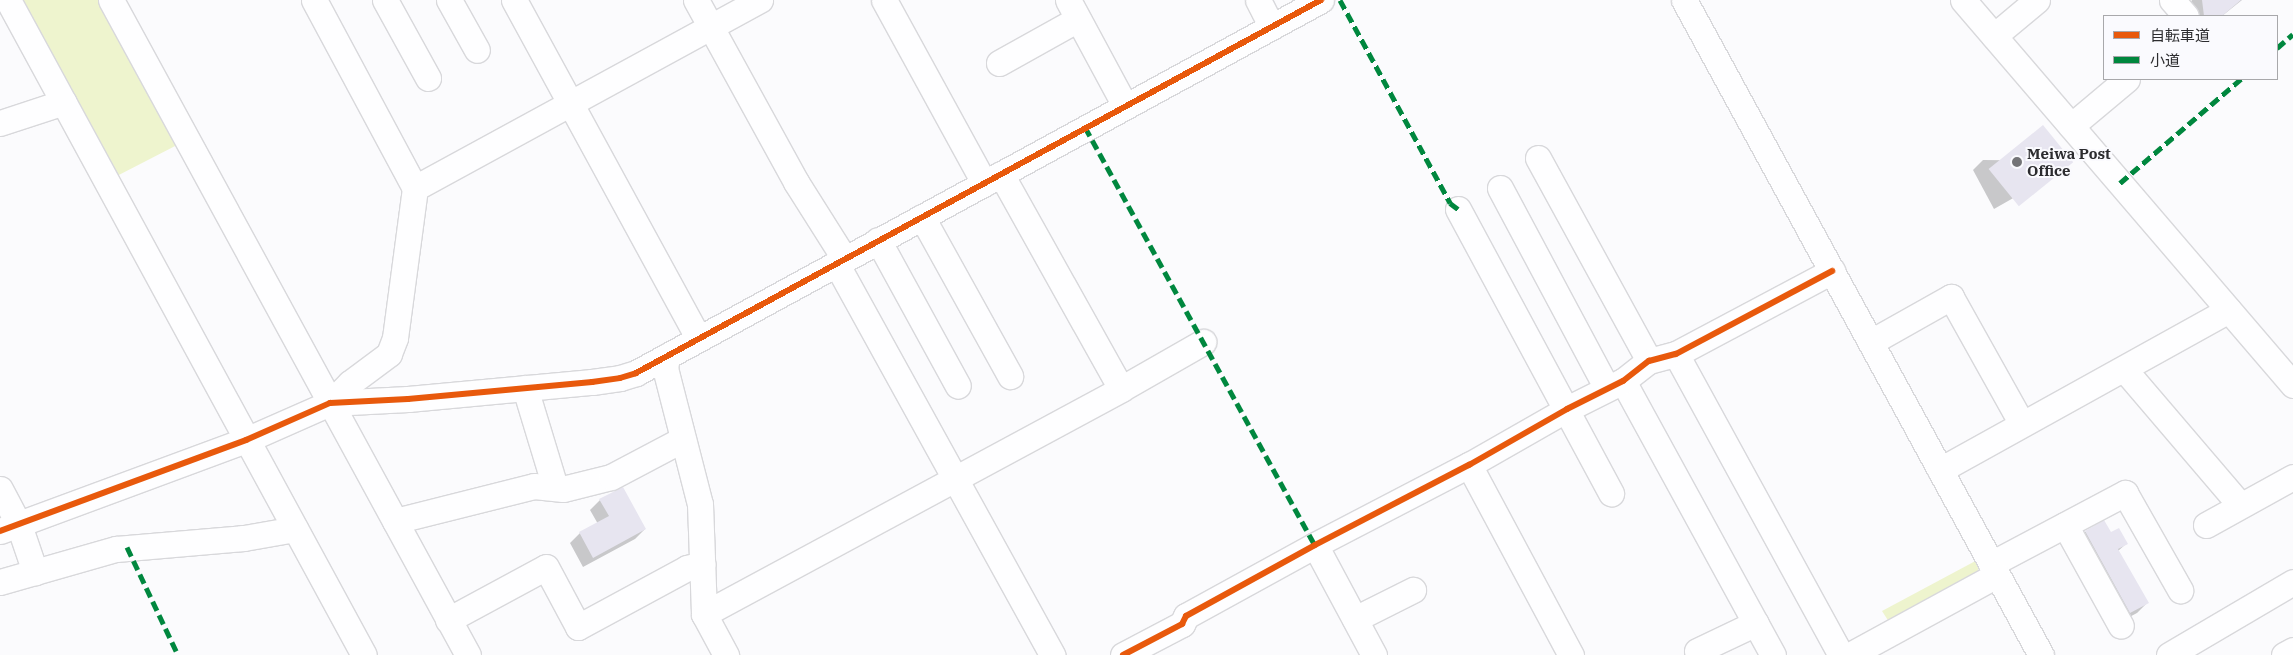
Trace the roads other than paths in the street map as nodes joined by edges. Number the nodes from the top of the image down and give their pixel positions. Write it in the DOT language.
graph roads {
  1 [pos="8,0"];
  2 [pos="111,0"];
  3 [pos="314,0"];
  4 [pos="385,0"];
  5 [pos="449,0"];
  6 [pos="514,0"];
  7 [pos="696,0"];
  8 [pos="760,0"];
  9 [pos="884,0"];
  10 [pos="1258,0"];
  11 [pos="1321,0"];
  12 [pos="1684,0"];
  13 [pos="1964,0"];
  14 [pos="2037,0"];
  15 [pos="2172,0"];
  16 [pos="1073,10"];
  17 [pos="2185,15"];
  18 [pos="711,27"];
  19 [pos="1272,27"];
  20 [pos="1994,36"];
  21 [pos="477,50"];
  22 [pos="999,63"];
  23 [pos="428,78"];
  24 [pos="2125,80"];
  25 [pos="64,102"];
  26 [pos="569,104"];
  27 [pos="1125,106"];
  28 [pos="0,123"];
  29 [pos="2071,126"];
  30 [pos="1538,158"];
  31 [pos="992,179"];
  32 [pos="415,188"];
  33 [pos="1500,188"];
  34 [pos="1458,209"];
  35 [pos="922,217"];
  36 [pos="878,240"];
  37 [pos="840,260"];
  38 [pos="1832,271"];
  39 [pos="2229,310"];
  40 [pos="698,338"];
  41 [pos="1203,342"];
  42 [pos="1871,342"];
  43 [pos="1676,354"];
  44 [pos="666,356"];
  45 [pos="1649,361"];
  46 [pos="2124,369"];
  47 [pos="1010,376"];
  48 [pos="1615,385"];
  49 [pos="2293,385"];
  50 [pos="958,386"];
  51 [pos="524,388"];
  52 [pos="1121,389"];
  53 [pos="330,403"];
  54 [pos="1567,409"];
  55 [pos="2022,424"];
  56 [pos="683,439"];
  57 [pos="246,440"];
  58 [pos="1469,465"];
  59 [pos="1940,470"];
  60 [pos="2293,476"];
  61 [pos="954,479"];
  62 [pos="555,487"];
  63 [pos="0,489"];
  64 [pos="1611,493"];
  65 [pos="2240,506"];
  66 [pos="395,521"];
  67 [pos="2065,525"];
  68 [pos="2206,525"];
  69 [pos="9,528"];
  70 [pos="295,528"];
  71 [pos="1315,545"];
  72 [pos="703,564"];
  73 [pos="1994,570"];
  74 [pos="35,572"];
  75 [pos="0,582"];
  76 [pos="2293,582"];
  77 [pos="1413,590"];
  78 [pos="2180,590"];
  79 [pos="704,614"];
  80 [pos="1355,619"];
  81 [pos="448,620"];
  82 [pos="1756,623"];
  83 [pos="2121,626"];
  84 [pos="2293,650"];
  85 [pos="1697,651"];
  86 [pos="1134,652"];
  87 [pos="364,655"];
  88 [pos="468,655"];
  89 [pos="726,655"];
  90 [pos="1052,655"];
  91 [pos="1374,655"];
  92 [pos="1571,655"];
  93 [pos="1773,655"];
  94 [pos="1841,655"];
  95 [pos="1850,655"];
  96 [pos="2041,655"];
  97 [pos="2169,655"];
  98 [pos="2284,655"];
  1 -- 25 [label="street"];
  2 -- 53 [label="street"];
  3 -- 32 [label="street"];
  4 -- 23 [label="street"];
  5 -- 21 [label="street"];
  6 -- 26 [label="street"];
  7 -- 18 [label="street"];
  8 -- 18 [label="street"];
  9 -- 31 [label="street"];
  10 -- 19 [label="street"];
  11 -- 19 [label="street"];
  12 -- 38 [label="street"];
  13 -- 20 [label="street"];
  14 -- 20 [label="street"];
  15 -- 17 [label="street"];
  16 -- 22 [label="street"];
  16 -- 27 [label="street"];
  18 -- 26 [label="street"];
  18 -- 37 [label="street"];
  19 -- 27 [label="street"];
  20 -- 29 [label="street"];
  24 -- 29 [label="street"];
  25 -- 28 [label="street"];
  25 -- 57 [label="street"];
  26 -- 32 [label="street"];
  26 -- 40 [label="street"];
  27 -- 31 [label="street"];
  29 -- 39 [label="street"];
  30 -- 45 [label="street"];
  31 -- 35 [label="street"];
  31 -- 52 [label="street"];
  32 -- 53 [label="street"];
  33 -- 48 [label="street"];
  34 -- 54 [label="street"];
  35 -- 36 [label="street"];
  35 -- 47 [label="street"];
  36 -- 37 [label="street"];
  36 -- 50 [label="street"];
  37 -- 40 [label="street"];
  37 -- 61 [label="street"];
  38 -- 42 [label="street"];
  38 -- 43 [label="street"];
  39 -- 46 [label="street"];
  39 -- 49 [label="street"];
  40 -- 44 [label="street"];
  41 -- 52 [label="street"];
  42 -- 55 [label="street"];
  42 -- 59 [label="street"];
  43 -- 45 [label="street"];
  43 -- 94 [label="street"];
  44 -- 51 [label="street"];
  44 -- 56 [label="street"];
  45 -- 48 [label="street"];
  46 -- 55 [label="street"];
  46 -- 65 [label="street"];
  48 -- 54 [label="street"];
  48 -- 82 [label="street"];
  51 -- 53 [label="street"];
  51 -- 62 [label="street"];
  52 -- 61 [label="street"];
  53 -- 57 [label="street"];
  53 -- 66 [label="street"];
  54 -- 58 [label="street"];
  54 -- 64 [label="street"];
  55 -- 59 [label="street"];
  56 -- 62 [label="street"];
  56 -- 72 [label="street"];
  57 -- 69 [label="street"];
  57 -- 70 [label="street"];
  58 -- 71 [label="street"];
  58 -- 92 [label="street"];
  59 -- 73 [label="street"];
  60 -- 65 [label="street"];
  61 -- 79 [label="street"];
  61 -- 90 [label="street"];
  62 -- 66 [label="street"];
  63 -- 69 [label="street"];
  65 -- 68 [label="street"];
  66 -- 81 [label="street"];
  67 -- 73 [label="street"];
  67 -- 78 [label="street"];
  67 -- 83 [label="street"];
  69 -- 74 [label="street"];
  70 -- 74 [label="street"];
  70 -- 87 [label="street"];
  71 -- 80 [label="street"];
  71 -- 86 [label="street"];
  72 -- 79 [label="street"];
  72 -- 81 [label="street"];
  73 -- 95 [label="street"];
  73 -- 96 [label="street"];
  74 -- 75 [label="street"];
  76 -- 97 [label="street"];
  77 -- 80 [label="street"];
  79 -- 89 [label="street"];
  80 -- 91 [label="street"];
  81 -- 88 [label="street"];
  82 -- 85 [label="street"];
  82 -- 93 [label="street"];
  84 -- 98 [label="street"];
}
